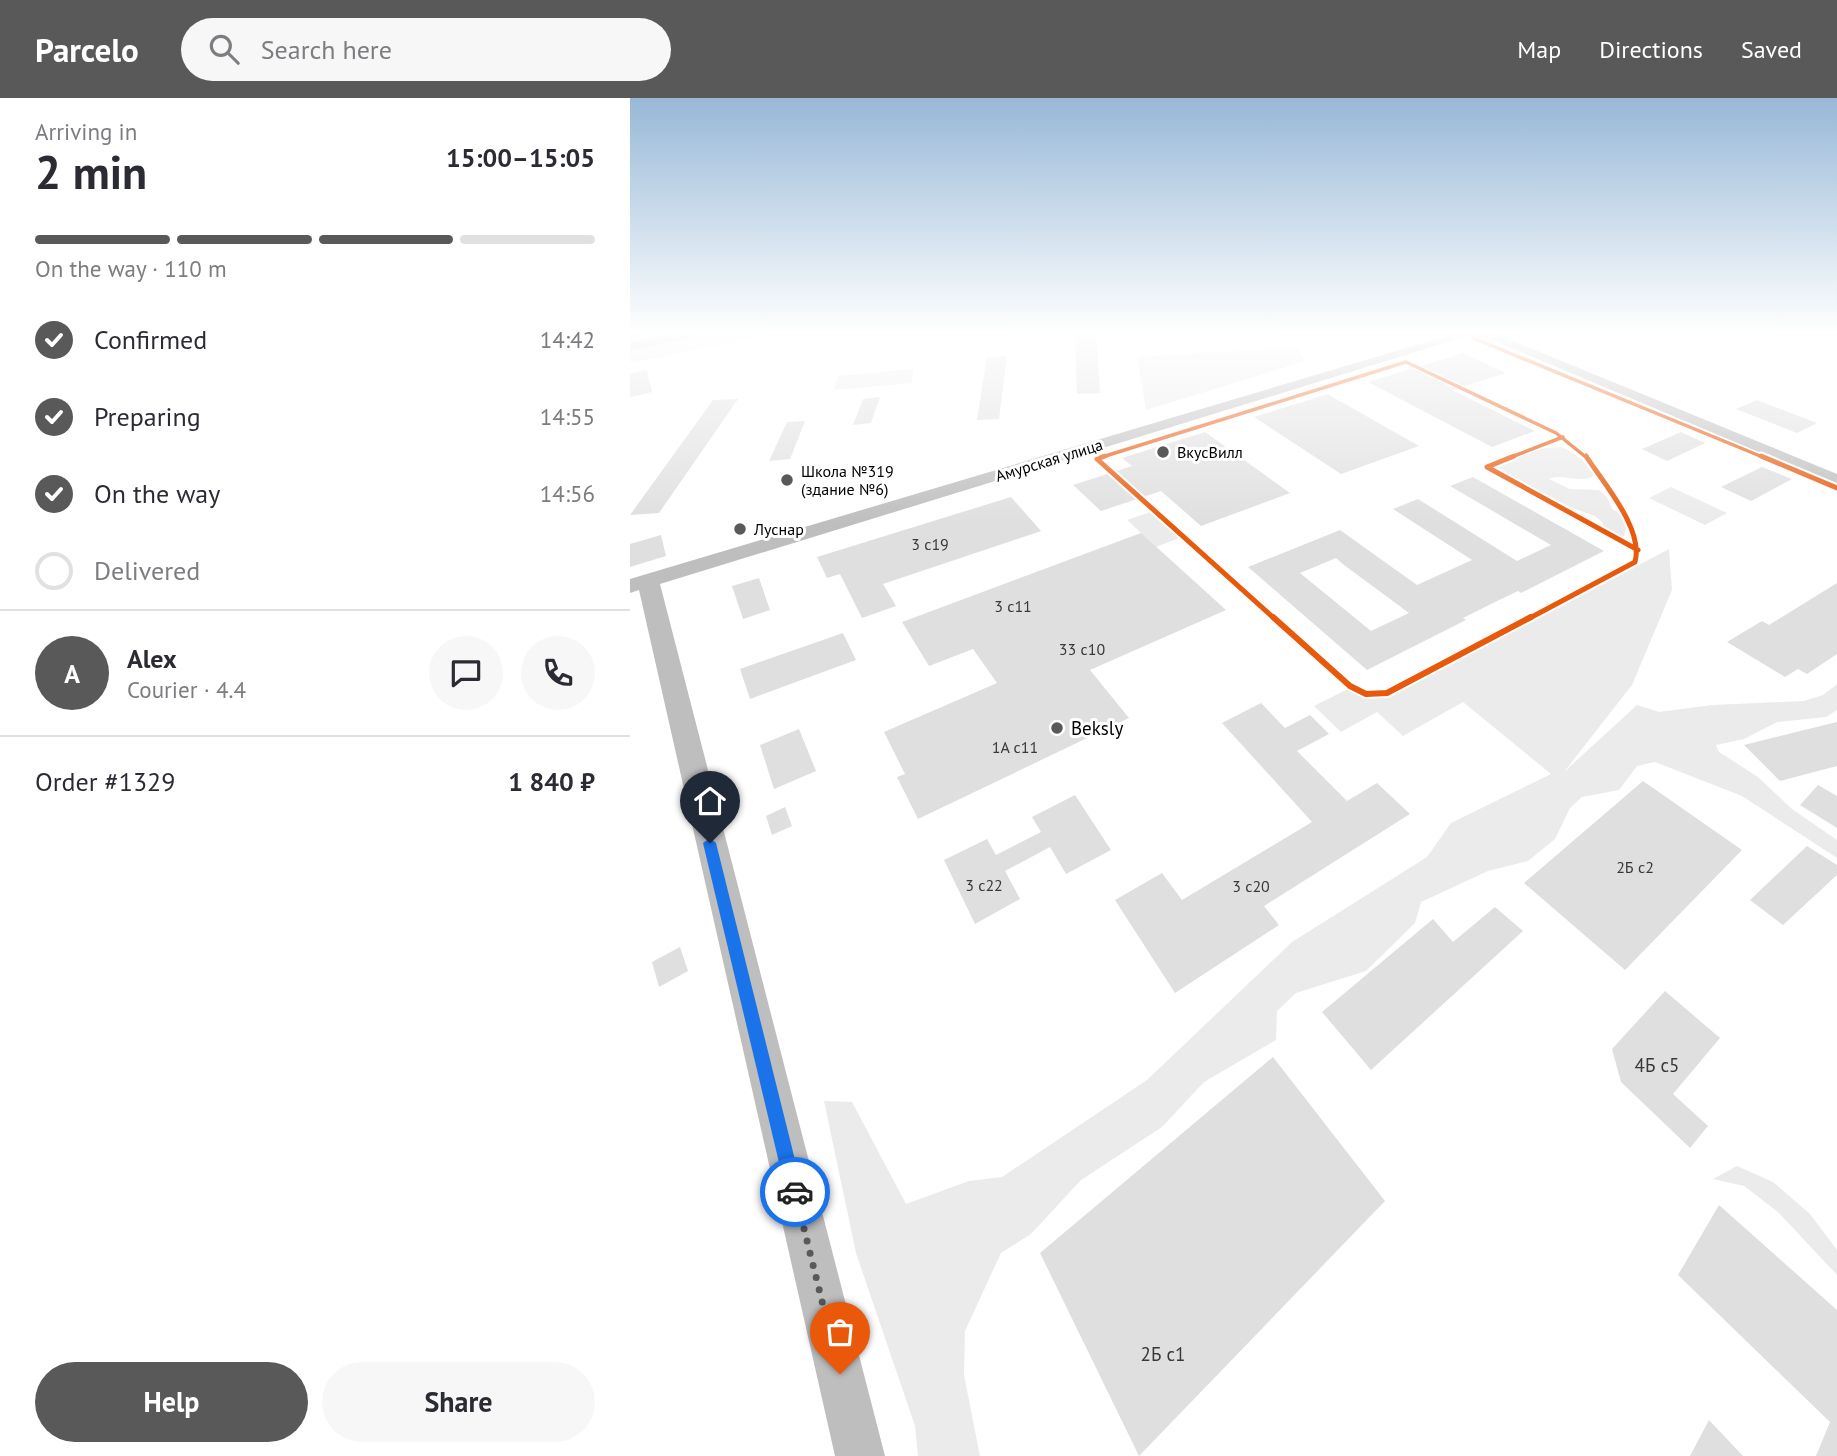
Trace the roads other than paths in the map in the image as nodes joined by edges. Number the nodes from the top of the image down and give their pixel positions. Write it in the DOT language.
graph roads {
  1 [pos="1258,397"];
  2 [pos="1637,397"];
  3 [pos="1837,480"];
  4 [pos="639,584"];
  5 [pos="860,1456"];
  1 -- 4 [label="street, Амурская улица"];
  2 -- 3 [label="street"];
  4 -- 5 [label="street"];
}
